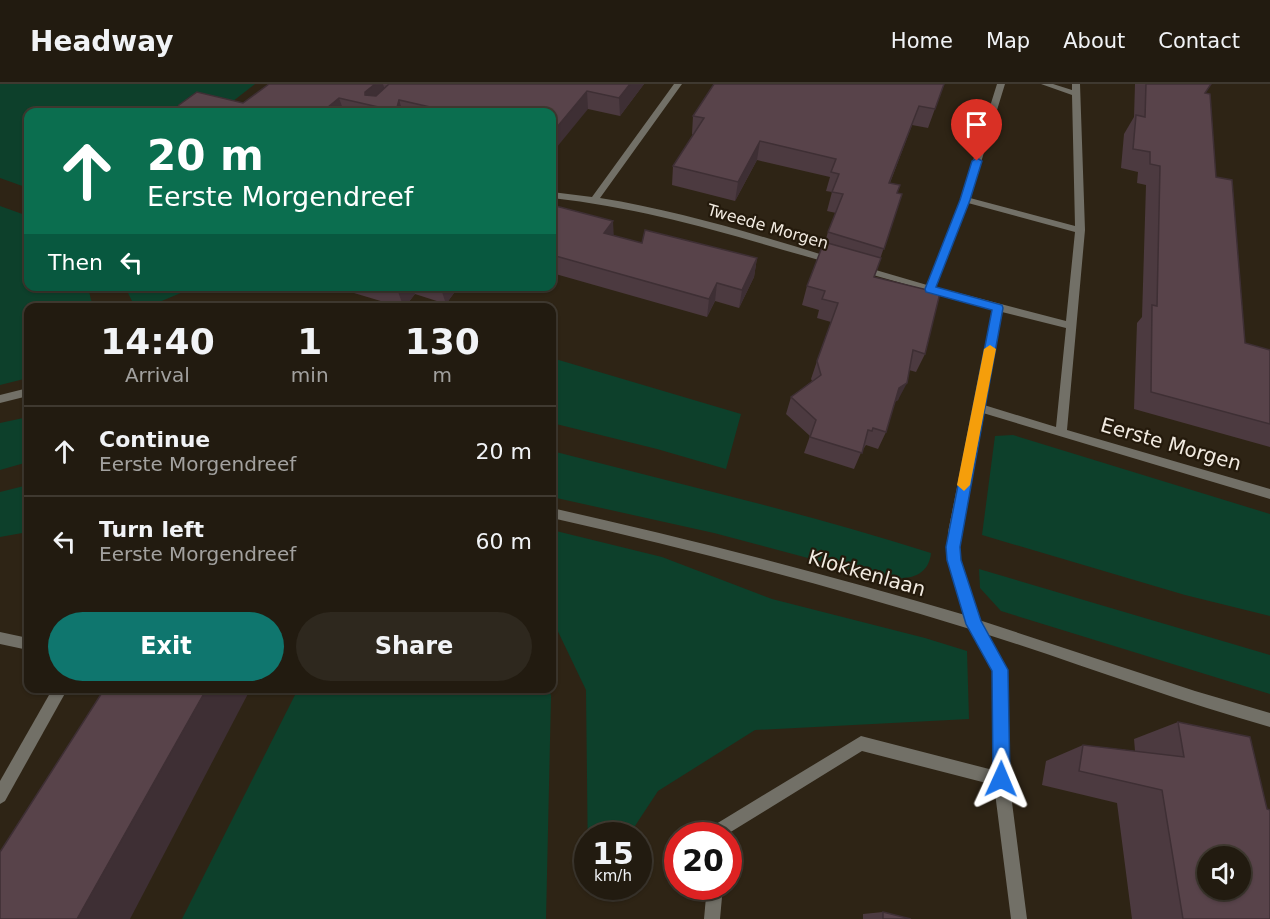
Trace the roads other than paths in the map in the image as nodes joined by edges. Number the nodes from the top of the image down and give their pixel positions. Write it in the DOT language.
graph roads {
  1 [pos="678,84"];
  2 [pos="1001,84"];
  3 [pos="1045,84"];
  4 [pos="1076,88"];
  5 [pos="556,195"];
  6 [pos="595,199"];
  7 [pos="965,200"];
  8 [pos="1080,230"];
  9 [pos="841,263"];
  10 [pos="852,266"];
  11 [pos="930,289"];
  12 [pos="998,308"];
  13 [pos="1070,326"];
  14 [pos="24,393"];
  15 [pos="0,399"];
  16 [pos="979,408"];
  17 [pos="1061,432"];
  18 [pos="1270,494"];
  19 [pos="556,514"];
  20 [pos="974,624"];
  21 [pos="0,638"];
  22 [pos="24,643"];
  23 [pos="58,693"];
  24 [pos="1270,720"];
  25 [pos="1001,779"];
  26 [pos="0,796"];
  27 [pos="732,822"];
  28 [pos="714,900"];
  29 [pos="712,919"];
  30 [pos="1019,919"];
  1 -- 6 [label="street"];
  2 -- 7 [label="street"];
  3 -- 4 [label="street"];
  4 -- 8 [label="street"];
  5 -- 6 [label="street, Tweede Morgen"];
  6 -- 9 [label="street, Tweede Morgen"];
  7 -- 8 [label="street"];
  7 -- 11 [label="street"];
  8 -- 13 [label="street"];
  10 -- 11 [label="street"];
  11 -- 12 [label="street"];
  12 -- 13 [label="street"];
  12 -- 16 [label="street"];
  13 -- 17 [label="street"];
  14 -- 15 [label="street"];
  16 -- 17 [label="street, Eerste Morgen"];
  16 -- 20 [label="street"];
  17 -- 18 [label="street, Eerste Morgen"];
  19 -- 20 [label="street, Klokkenlaan"];
  20 -- 24 [label="street, Klokkenlaan"];
  20 -- 25 [label="street"];
  21 -- 22 [label="street"];
  23 -- 26 [label="street"];
  25 -- 27 [label="street"];
  25 -- 30 [label="street"];
  28 -- 29 [label="street"];
}
